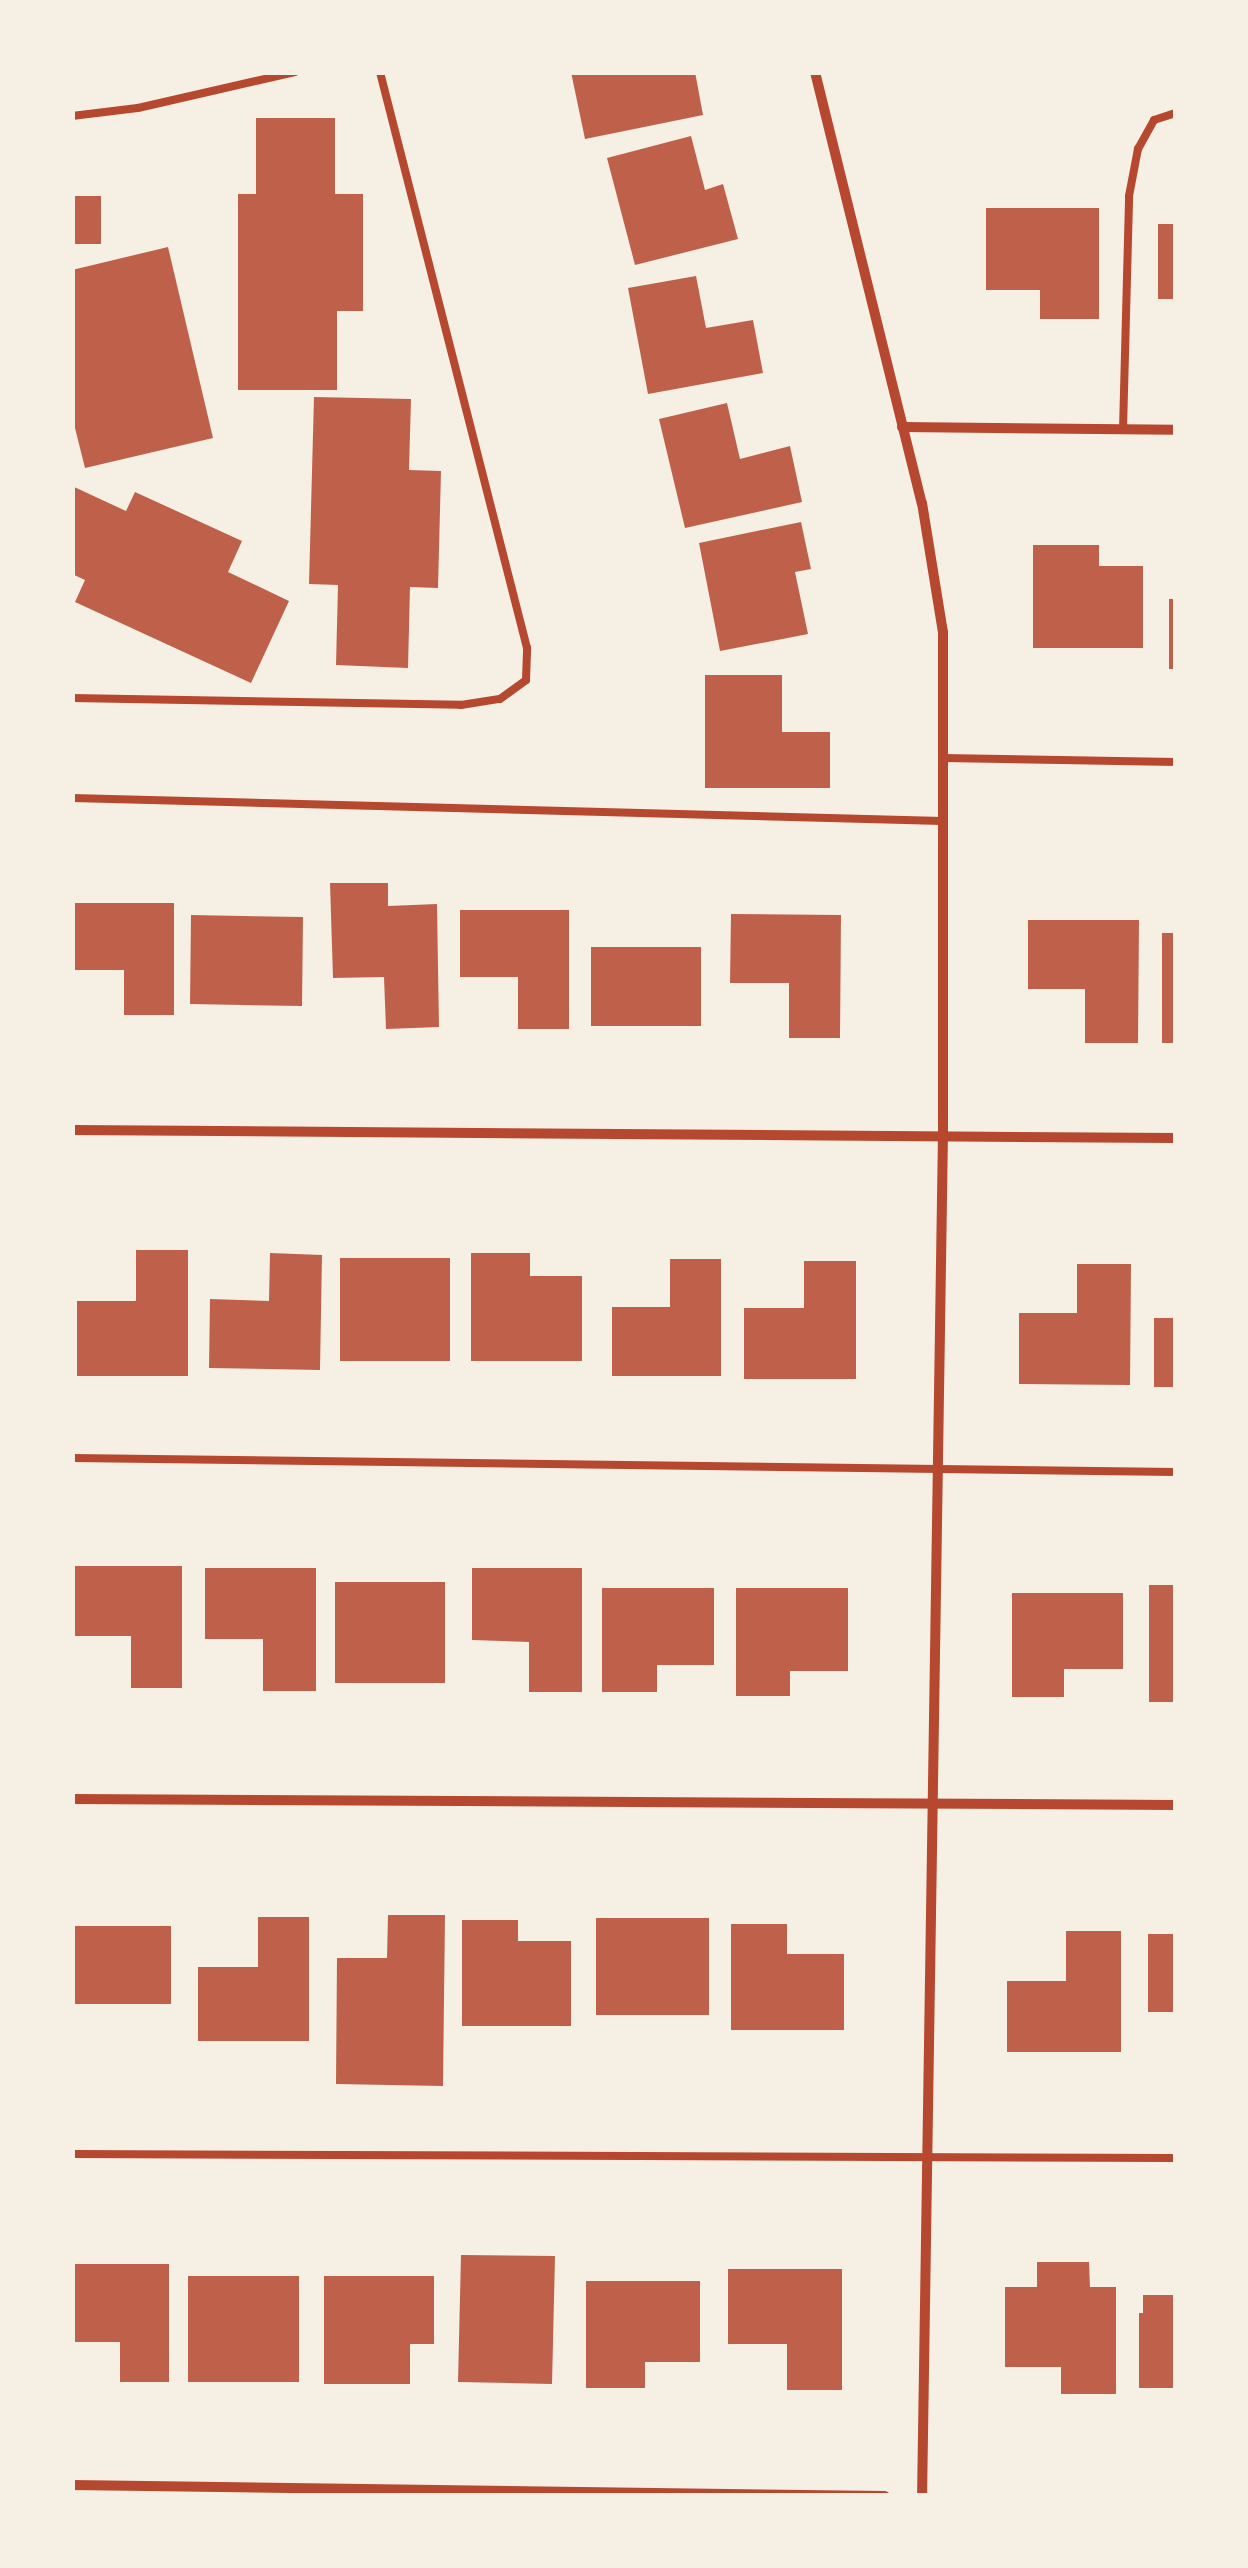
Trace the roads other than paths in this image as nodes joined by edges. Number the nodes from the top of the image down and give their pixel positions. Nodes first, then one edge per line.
1 (295, 72) edge
2 (380, 72) edge
3 (815, 72) edge
4 (1176, 114) edge
5 (72, 116) edge
6 (902, 427) junction
7 (1123, 430) junction
8 (1176, 430) edge
9 (72, 698) edge
10 (943, 758) junction
11 (1176, 762) edge
12 (72, 798) edge
13 (943, 820) junction
14 (72, 1130) edge
15 (943, 1133) junction
16 (1176, 1138) edge
17 (72, 1458) edge
18 (936, 1471) junction
19 (1176, 1472) edge
20 (72, 1800) edge
21 (930, 1802) junction
22 (1176, 1805) edge
23 (72, 2154) edge
24 (926, 2155) junction
25 (1176, 2158) edge
26 (72, 2485) edge
27 (886, 2496) edge
28 (922, 2496) edge

1 - 5 lane
2 - 9 lane
3 - 6 street
4 - 7 lane
6 - 7 street
6 - 10 street
7 - 8 street
10 - 11 lane
10 - 13 street
12 - 13 lane
13 - 15 street
14 - 15 street
15 - 16 street
15 - 18 street
17 - 18 lane
18 - 19 lane
18 - 21 street
20 - 21 street
21 - 22 street
21 - 24 street
23 - 24 lane
24 - 25 lane
24 - 28 street
26 - 27 street

